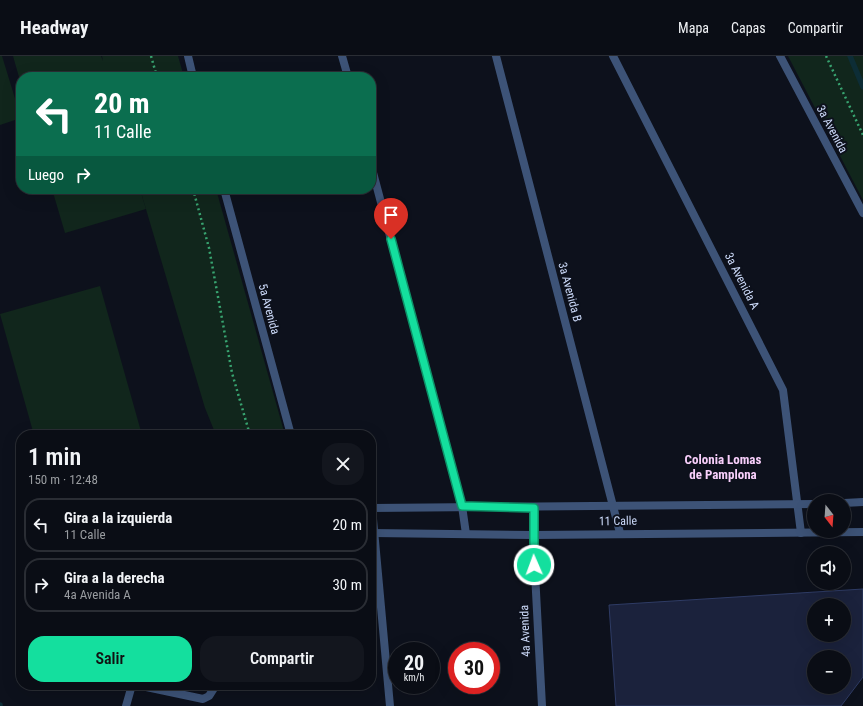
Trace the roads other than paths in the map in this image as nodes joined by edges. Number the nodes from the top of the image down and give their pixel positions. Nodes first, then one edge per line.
1 (188, 56) edge
2 (342, 56) edge
3 (496, 56) edge
4 (613, 56) edge
5 (780, 56) edge
6 (192, 72) edge
7 (347, 72) edge
8 (376, 183) edge
9 (225, 194) edge
10 (863, 213) edge
11 (290, 430) edge
12 (863, 502) edge
13 (851, 503) edge
14 (799, 504) junction
15 (807, 504) edge
16 (462, 506) junction
17 (614, 506) junction
18 (376, 508) edge
19 (534, 508) junction
20 (863, 532) edge
21 (376, 533) edge
22 (620, 533) junction
23 (801, 533) junction
24 (466, 534) junction
25 (533, 534) junction
26 (376, 564) edge
27 (131, 690) edge
28 (162, 690) edge
29 (213, 690) edge
30 (126, 706) edge
31 (390, 706) edge
32 (542, 706) edge

1 - 6 street
2 - 7 street
3 - 17 street, 3a Avenida B
4 - 14 street, 3a Avenida A
5 - 10 street, 3a Avenida
8 - 16 street
9 - 11 street, 5a Avenida
12 - 13 street
14 - 15 street, 11 Calle
14 - 17 street, 11 Calle
14 - 23 street, 3a Avenida A
16 - 18 street, 11 Calle
16 - 19 street, 11 Calle
16 - 24 street
17 - 19 street, 11 Calle
17 - 22 street, 3a Avenida B
19 - 25 street, 4a Avenida
20 - 23 street, 11 Calle
21 - 24 street, 11 Calle
22 - 23 street, 11 Calle
22 - 25 street, 11 Calle
24 - 25 street, 11 Calle
25 - 32 street, 4a Avenida
26 - 31 street
27 - 30 street
28 - 29 street

